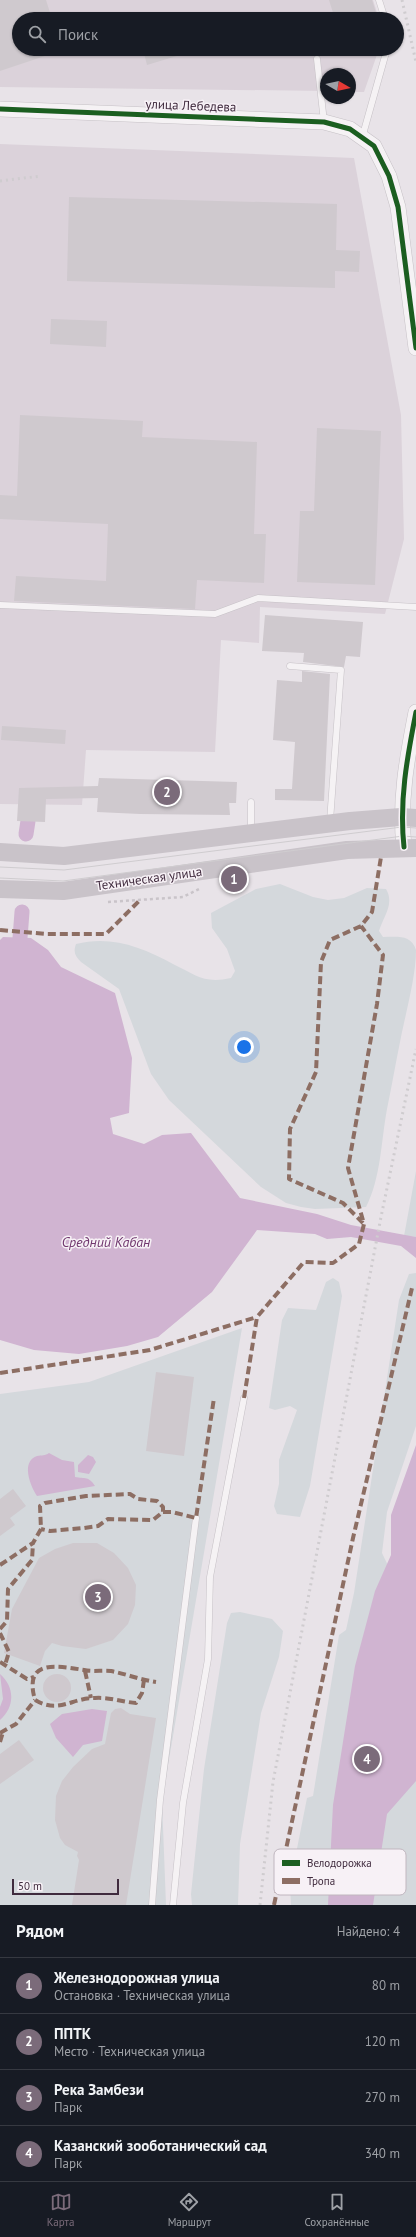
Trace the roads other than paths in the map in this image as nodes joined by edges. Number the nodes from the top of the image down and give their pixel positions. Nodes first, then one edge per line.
1 (380, 0) edge
2 (383, 12) edge
3 (386, 56) edge
4 (317, 58) dead end
5 (0, 109) edge
6 (324, 122) junction
7 (368, 142) junction
8 (416, 348) edge
9 (0, 605) edge
10 (416, 606) edge
11 (290, 666) dead end
12 (416, 712) edge
13 (251, 802) dead end
14 (409, 818) edge
15 (330, 823) junction
16 (251, 833) junction
17 (410, 848) edge
18 (0, 852) edge
19 (0, 889) edge
20 (244, 1398) dead end
21 (196, 1518) dead end
22 (152, 1905) edge
23 (173, 1905) edge

1 - 2 lane
3 - 7 lane
4 - 6 lane
5 - 6 street, улица Лебедева
6 - 7 street, улица Лебедева
7 - 8 street
9 - 10 lane
11 - 15 lane
12 - 14 street
13 - 16 lane
14 - 15 main road
14 - 17 street
15 - 16 main road
16 - 18 main road
17 - 19 main road, Техническая улица
20 - 23 lane
21 - 22 lane

